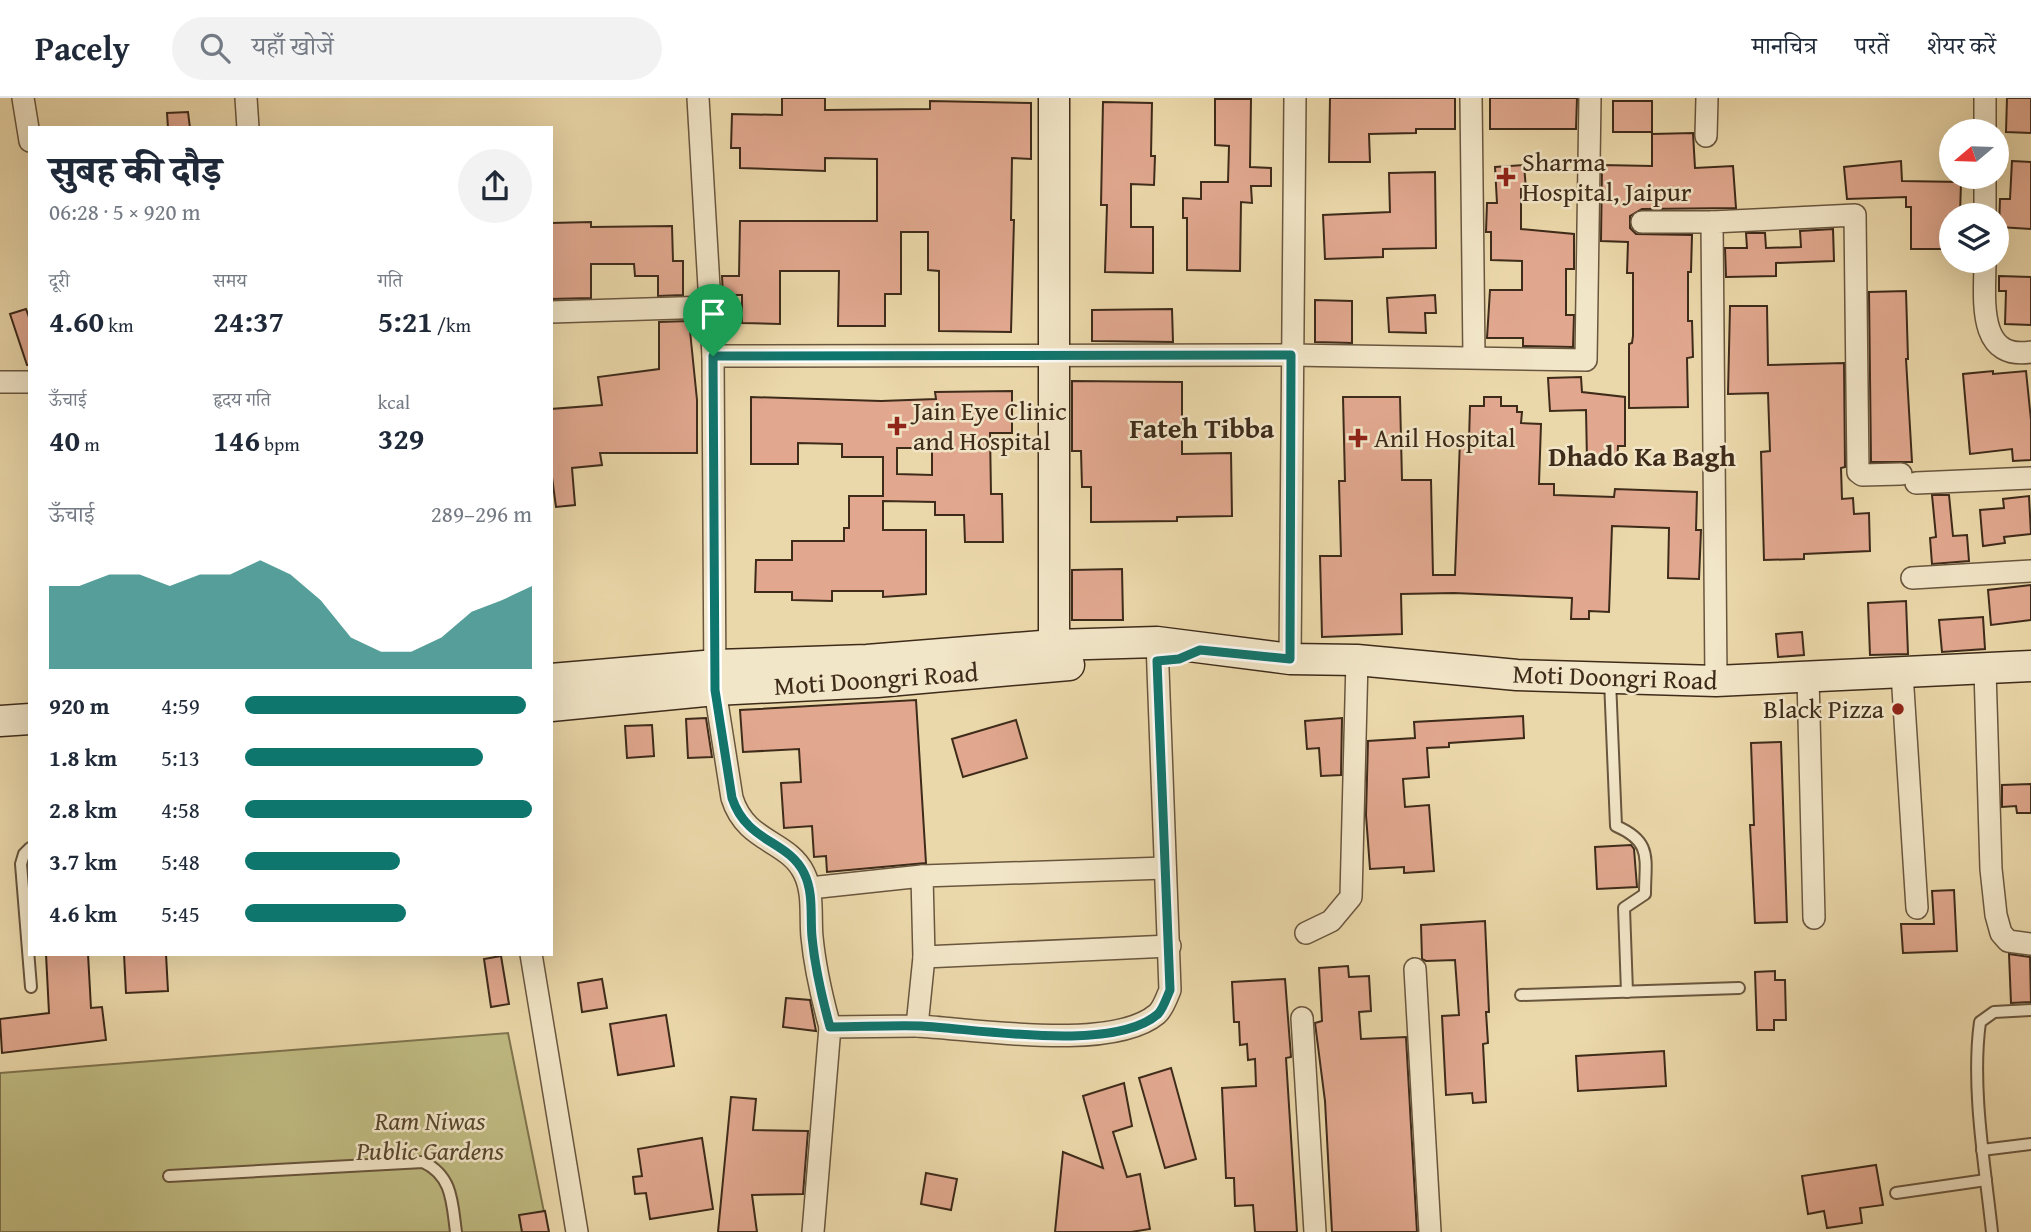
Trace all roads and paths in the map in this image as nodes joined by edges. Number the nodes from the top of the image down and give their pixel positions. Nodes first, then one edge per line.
1 (23, 98) edge
2 (246, 98) edge
3 (698, 98) edge
4 (1054, 98) edge
5 (1295, 98) edge
6 (1471, 98) edge
7 (1590, 98) edge
8 (1707, 98) edge
9 (1985, 98) edge
10 (1985, 119) edge
11 (248, 126) edge
12 (28, 129) edge
13 (1706, 136) dead end
14 (1642, 222) dead end
15 (1712, 222) junction
16 (1985, 273) edge
17 (710, 307) junction
18 (553, 312) edge
19 (2031, 352) edge
20 (1291, 355) junction
21 (713, 356) junction
22 (1053, 357) junction
23 (1474, 357) junction
24 (0, 382) edge
25 (28, 382) edge
26 (2031, 478) edge
27 (2031, 571) edge
28 (1912, 578) dead end
29 (1157, 652) junction
30 (1054, 655) junction
31 (1290, 659) junction
32 (1357, 660) junction
33 (2031, 666) edge
34 (1985, 670) junction
35 (1902, 673) junction
36 (1808, 677) junction
37 (715, 678) junction
38 (1610, 678) junction
39 (553, 679) edge
40 (1716, 681) junction
41 (553, 706) edge
42 (28, 719) edge
43 (0, 721) edge
44 (28, 850) edge
45 (1165, 868) junction
46 (922, 876) junction
47 (810, 888) junction
48 (1917, 908) dead end
49 (1814, 918) dead end
50 (1306, 933) dead end
51 (2031, 944) edge
52 (1170, 946) junction
53 (531, 956) edge
54 (924, 957) junction
55 (1415, 969) dead end
56 (30, 987) dead end
57 (1739, 988) dead end
58 (1627, 992) junction
59 (1521, 995) dead end
60 (2031, 1010) edge
61 (1302, 1018) dead end
62 (917, 1026) junction
63 (830, 1027) junction
64 (2031, 1144) edge
65 (1982, 1150) junction
66 (169, 1176) dead end
67 (1986, 1180) junction
68 (1896, 1193) dead end
69 (456, 1232) edge
70 (577, 1232) edge
71 (813, 1232) edge
72 (1315, 1232) edge
73 (1430, 1232) edge
74 (1992, 1232) edge

1 - 12 street
2 - 11 street
3 - 17 street
4 - 22 street
5 - 20 street
6 - 23 street
7 - 23 street
8 - 13 street
9 - 10 street
14 - 15 street
15 - 26 street
15 - 40 street
16 - 19 street
17 - 18 street
17 - 21 street
20 - 22 street
20 - 23 street
20 - 31 street
21 - 22 street
21 - 37 street
22 - 30 street
24 - 25 street
27 - 28 street
29 - 30 street, Moti Doongri Road
29 - 31 street, Moti Doongri Road
29 - 45 street
30 - 37 street, Moti Doongri Road
31 - 32 street, Moti Doongri Road
32 - 38 street, Moti Doongri Road
32 - 50 street
33 - 34 street, Moti Doongri Road
34 - 35 street, Moti Doongri Road
34 - 51 street
35 - 36 street, Moti Doongri Road
35 - 48 street
36 - 40 street, Moti Doongri Road
36 - 49 street
37 - 39 street, Moti Doongri Road
37 - 41 street, Moti Doongri Road
37 - 47 street
38 - 40 street, Moti Doongri Road
38 - 58 lane
42 - 43 street
44 - 56 lane
45 - 46 street
45 - 52 street
46 - 47 street
46 - 54 street
47 - 63 street
52 - 54 street
52 - 62 street
53 - 70 street
54 - 62 street
55 - 73 street
57 - 58 lane
58 - 59 lane
60 - 65 lane
61 - 72 street
62 - 63 street
63 - 71 street
64 - 65 lane
65 - 67 lane
66 - 69 lane
67 - 68 lane
67 - 74 lane

